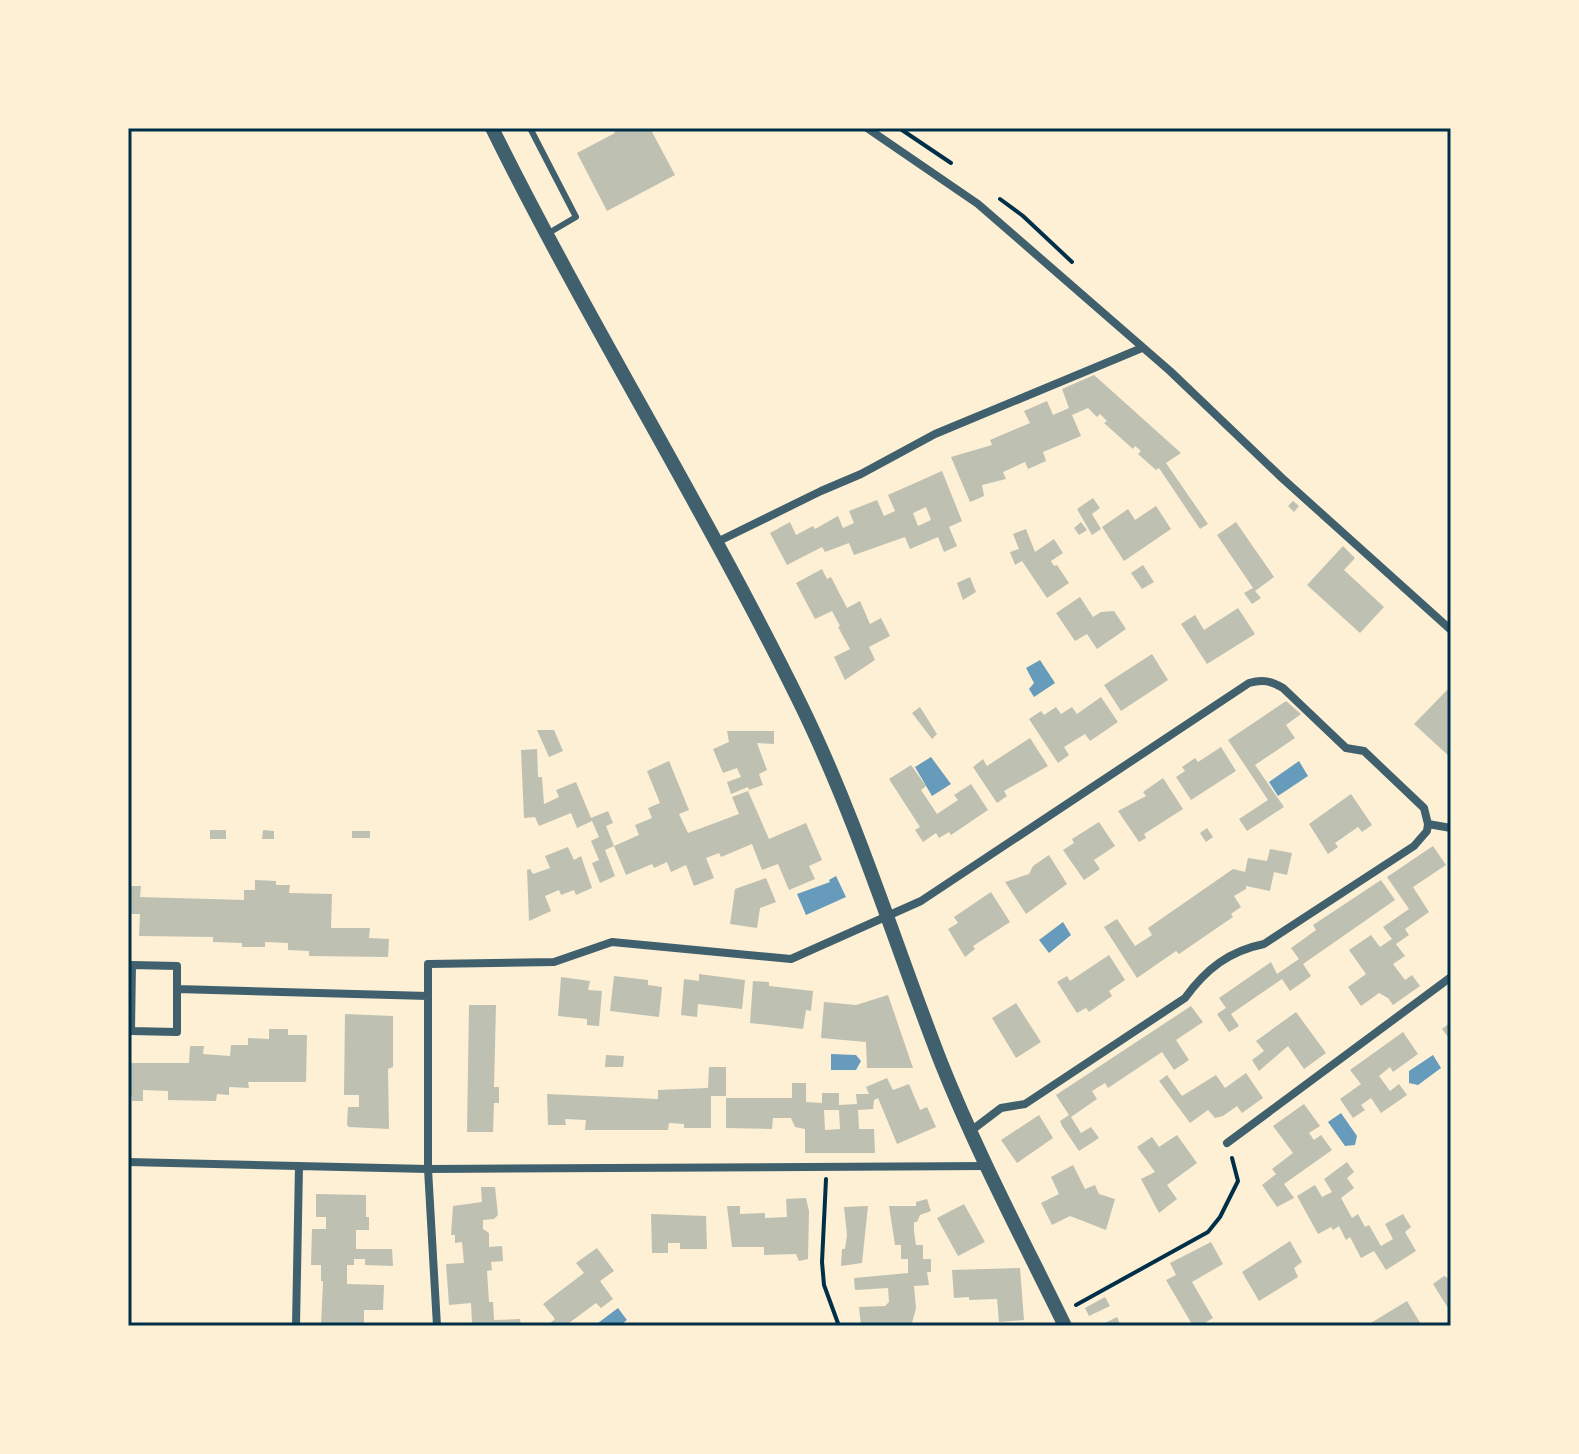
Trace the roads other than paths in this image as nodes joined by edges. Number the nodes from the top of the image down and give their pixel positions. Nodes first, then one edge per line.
1 (492, 128) edge
2 (530, 128) edge
3 (867, 128) edge
4 (547, 234) junction
5 (1142, 348) junction
6 (717, 542) junction
7 (1451, 630) edge
8 (1428, 824) junction
9 (1451, 828) edge
10 (888, 917) junction
11 (1451, 977) edge
12 (177, 989) junction
13 (428, 996) junction
14 (972, 1130) junction
15 (1227, 1143) road end
16 (128, 1162) edge
17 (299, 1166) junction
18 (988, 1166) junction
19 (428, 1169) junction
20 (1062, 1320) edge
21 (296, 1326) edge
22 (437, 1326) edge

1 - 4 street
2 - 4 lane
3 - 5 street
4 - 6 street
5 - 6 street
5 - 7 street
6 - 10 street
8 - 9 street
8 - 10 street
8 - 14 street
10 - 13 street
10 - 14 street
11 - 15 street
12 - 12 street
12 - 13 street
13 - 19 street
14 - 18 street
16 - 17 street
17 - 19 street
17 - 21 street
18 - 19 street
18 - 20 street
19 - 22 street

